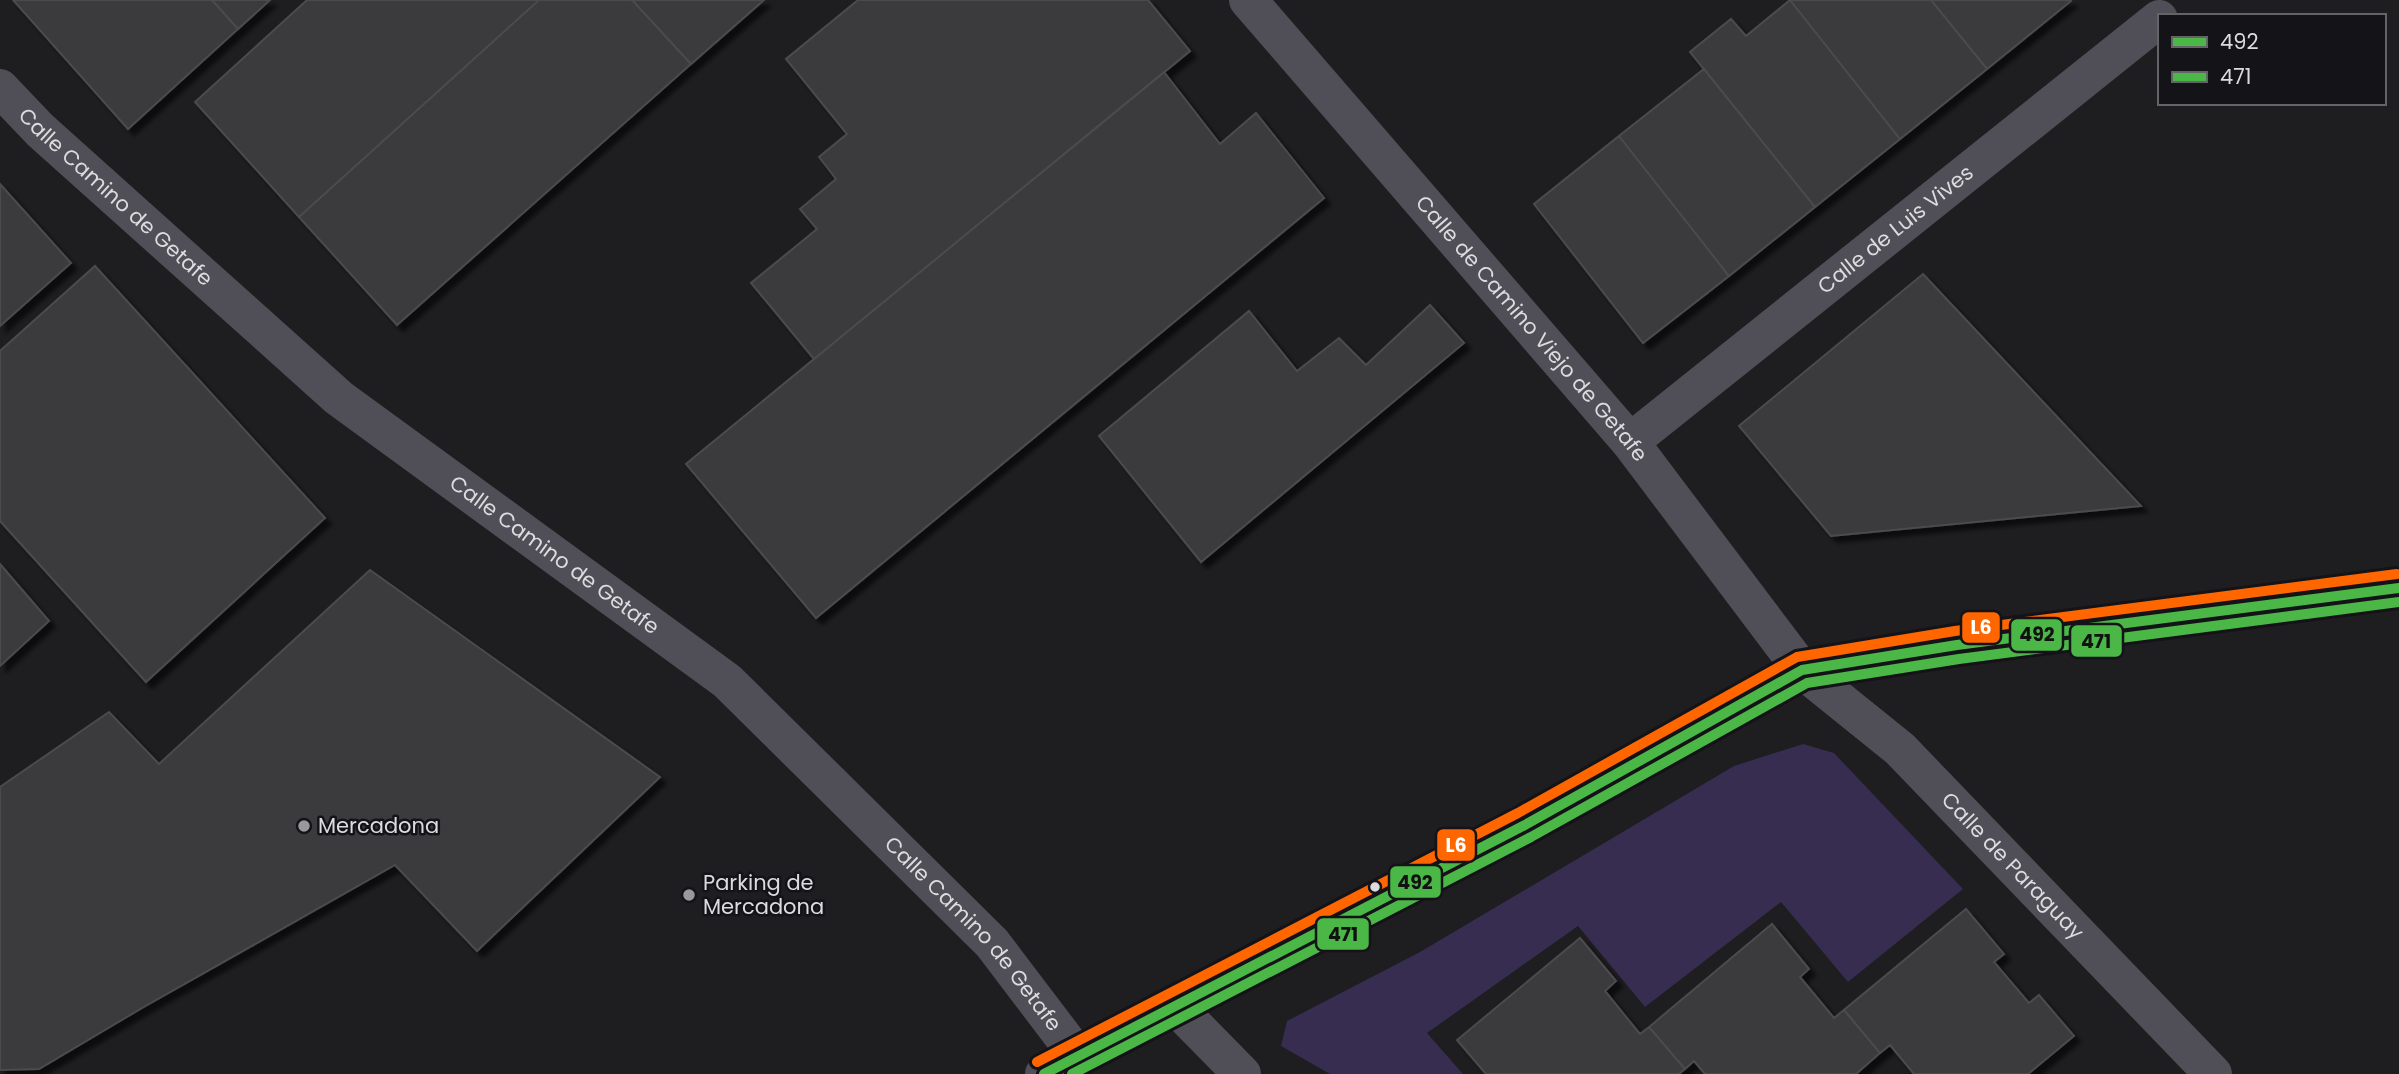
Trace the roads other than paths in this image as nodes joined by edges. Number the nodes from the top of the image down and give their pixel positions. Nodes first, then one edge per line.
1 (2183, 0) edge
2 (1261, 4) edge
3 (2166, 14) edge
4 (2158, 20) edge
5 (0, 88) edge
6 (1630, 442) junction
7 (2399, 588) edge
8 (1802, 670) junction
9 (1175, 1006) junction
10 (1077, 1055) junction
11 (1044, 1074) edge
12 (1242, 1074) edge
13 (2213, 1074) edge

1 - 3 street
2 - 6 street, Calle de Camino Viejo de Getafe
4 - 6 street, Calle de Luis Vives
5 - 10 street, Calle Camino de Getafe
6 - 8 street, Calle de Camino Viejo de Getafe
7 - 8 street
8 - 9 street
8 - 13 street, Calle de Paraguay
9 - 10 street
9 - 12 street
10 - 11 street

